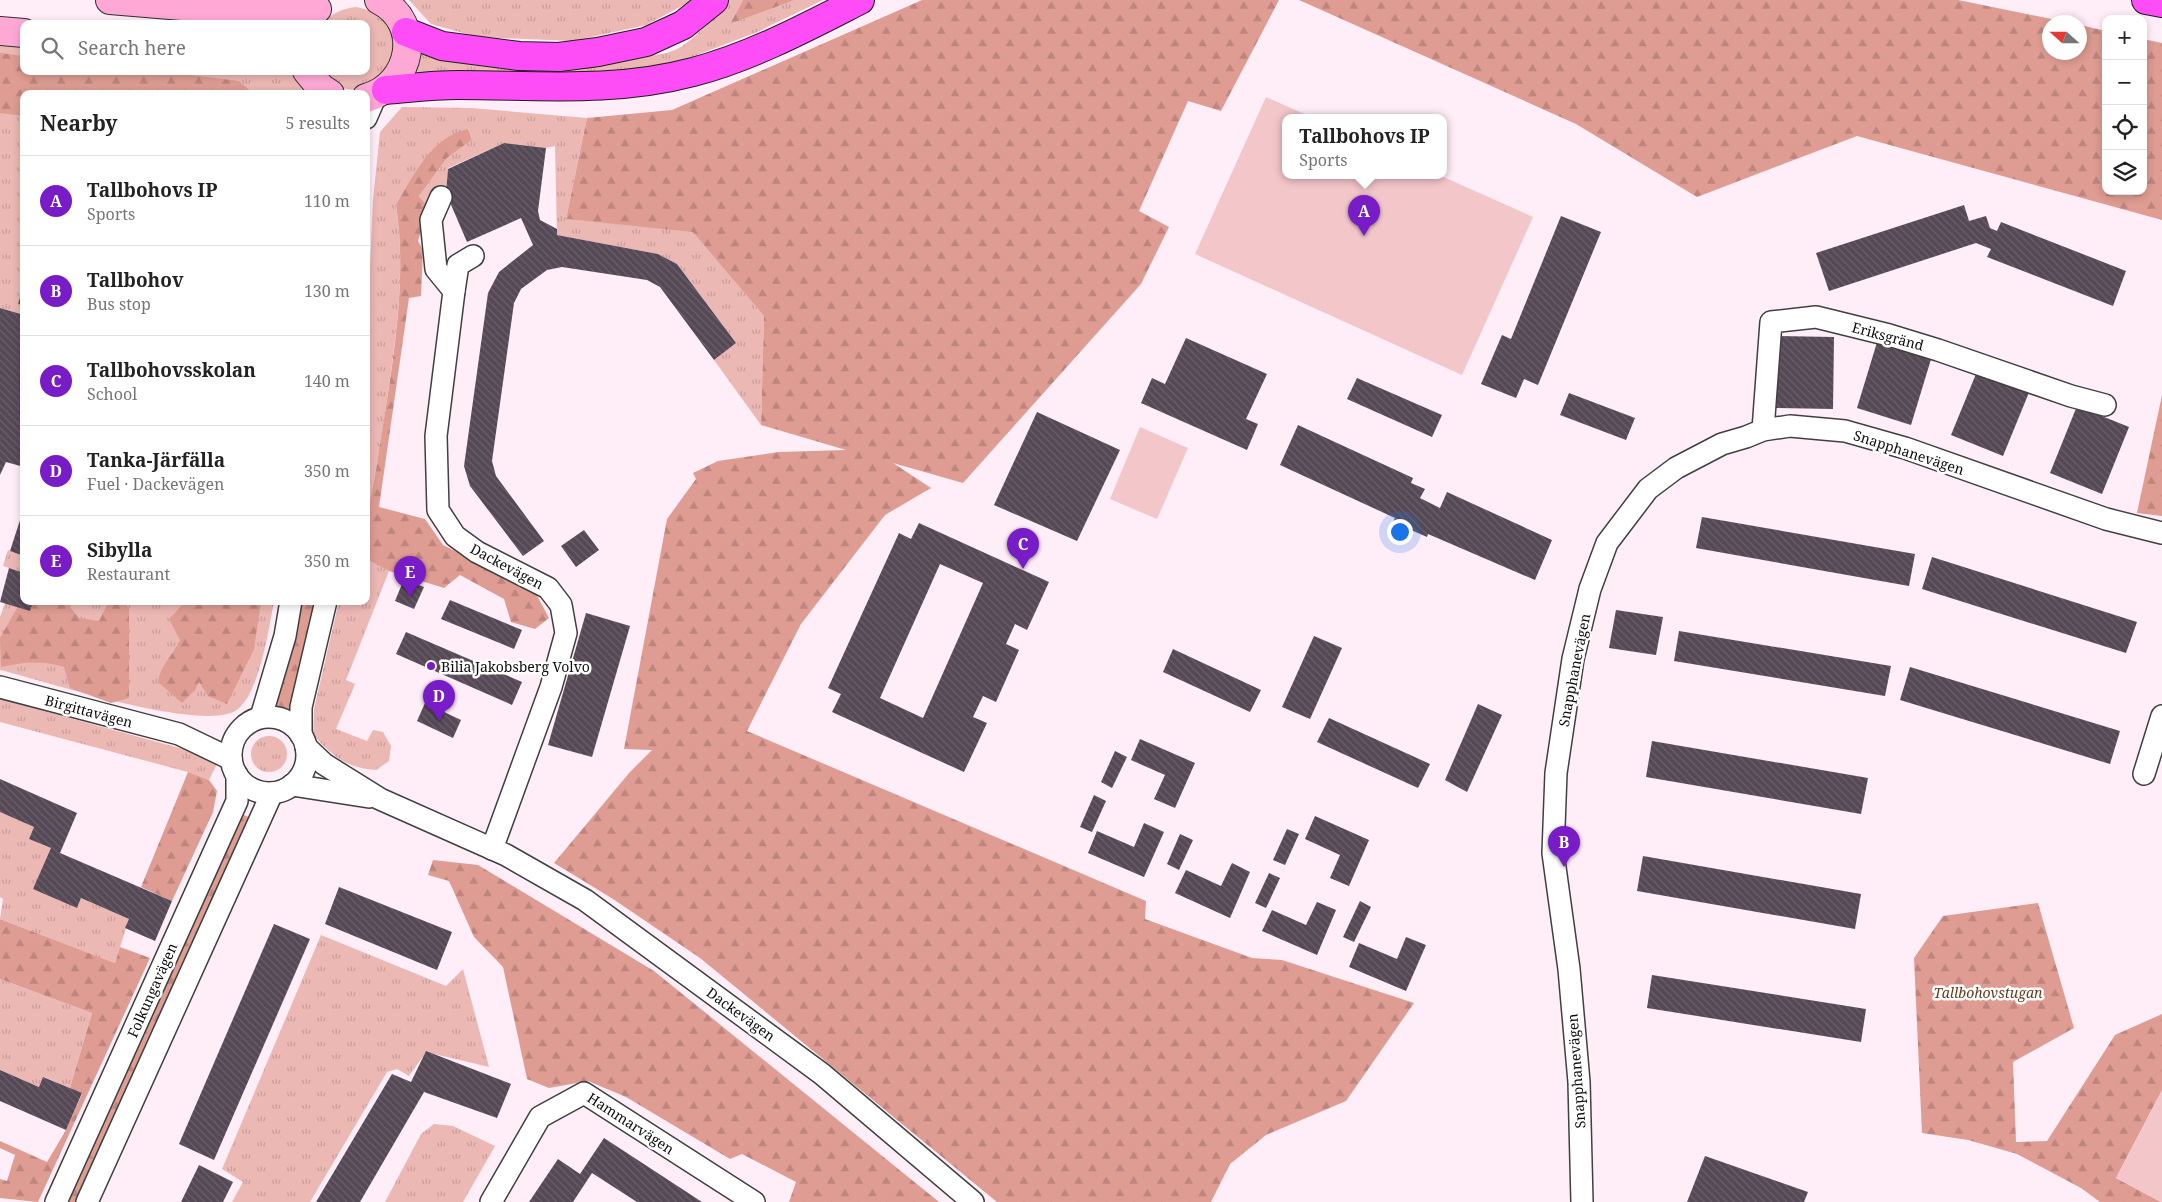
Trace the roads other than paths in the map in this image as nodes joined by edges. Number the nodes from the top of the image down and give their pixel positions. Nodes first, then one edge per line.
1 (110, 0) edge
2 (714, 0) edge
3 (860, 0) edge
4 (2146, 0) edge
5 (383, 1) edge
6 (2162, 3) edge
7 (317, 11) edge
8 (0, 31) edge
9 (406, 32) junction
10 (20, 34) edge
11 (374, 100) edge
12 (441, 197) dead end
13 (473, 256) dead end
14 (454, 292) junction
15 (2105, 405) dead end
16 (1763, 430) junction
17 (2162, 533) edge
18 (290, 605) edge
19 (325, 605) edge
20 (0, 687) edge
21 (2162, 716) edge
22 (262, 717) junction
23 (178, 734) junction
24 (235, 736) junction
25 (303, 741) junction
26 (234, 767) junction
27 (2144, 774) dead end
28 (282, 789) junction
29 (380, 799) junction
30 (492, 849) junction
31 (56, 1202) edge
32 (88, 1202) edge
33 (491, 1202) edge
34 (754, 1202) edge
35 (973, 1202) edge
36 (1582, 1202) edge

1 - 7 main road
2 - 9 highway
3 - 11 highway
4 - 6 highway
5 - 9 main road
8 - 10 main road
9 - 11 main road
12 - 14 street
13 - 14 street, Dackevägen
14 - 30 street, Dackevägen
15 - 16 street, Eriksgränd
16 - 17 street, Snapphanevägen
16 - 36 street, Snapphanevägen
18 - 22 street
19 - 25 street
20 - 23 street, Birgittavägen
21 - 27 street
22 - 24 street
22 - 25 street
23 - 24 street, Birgittavägen
23 - 26 street, Birgittavägen
24 - 26 street
25 - 28 street
25 - 29 street, Dackevägen
26 - 28 street
26 - 31 street, Folkungavägen
28 - 29 street, Dackevägen
28 - 32 street, Folkungavägen
29 - 30 street, Dackevägen
30 - 35 street, Dackevägen
33 - 34 street, Hammarvägen

